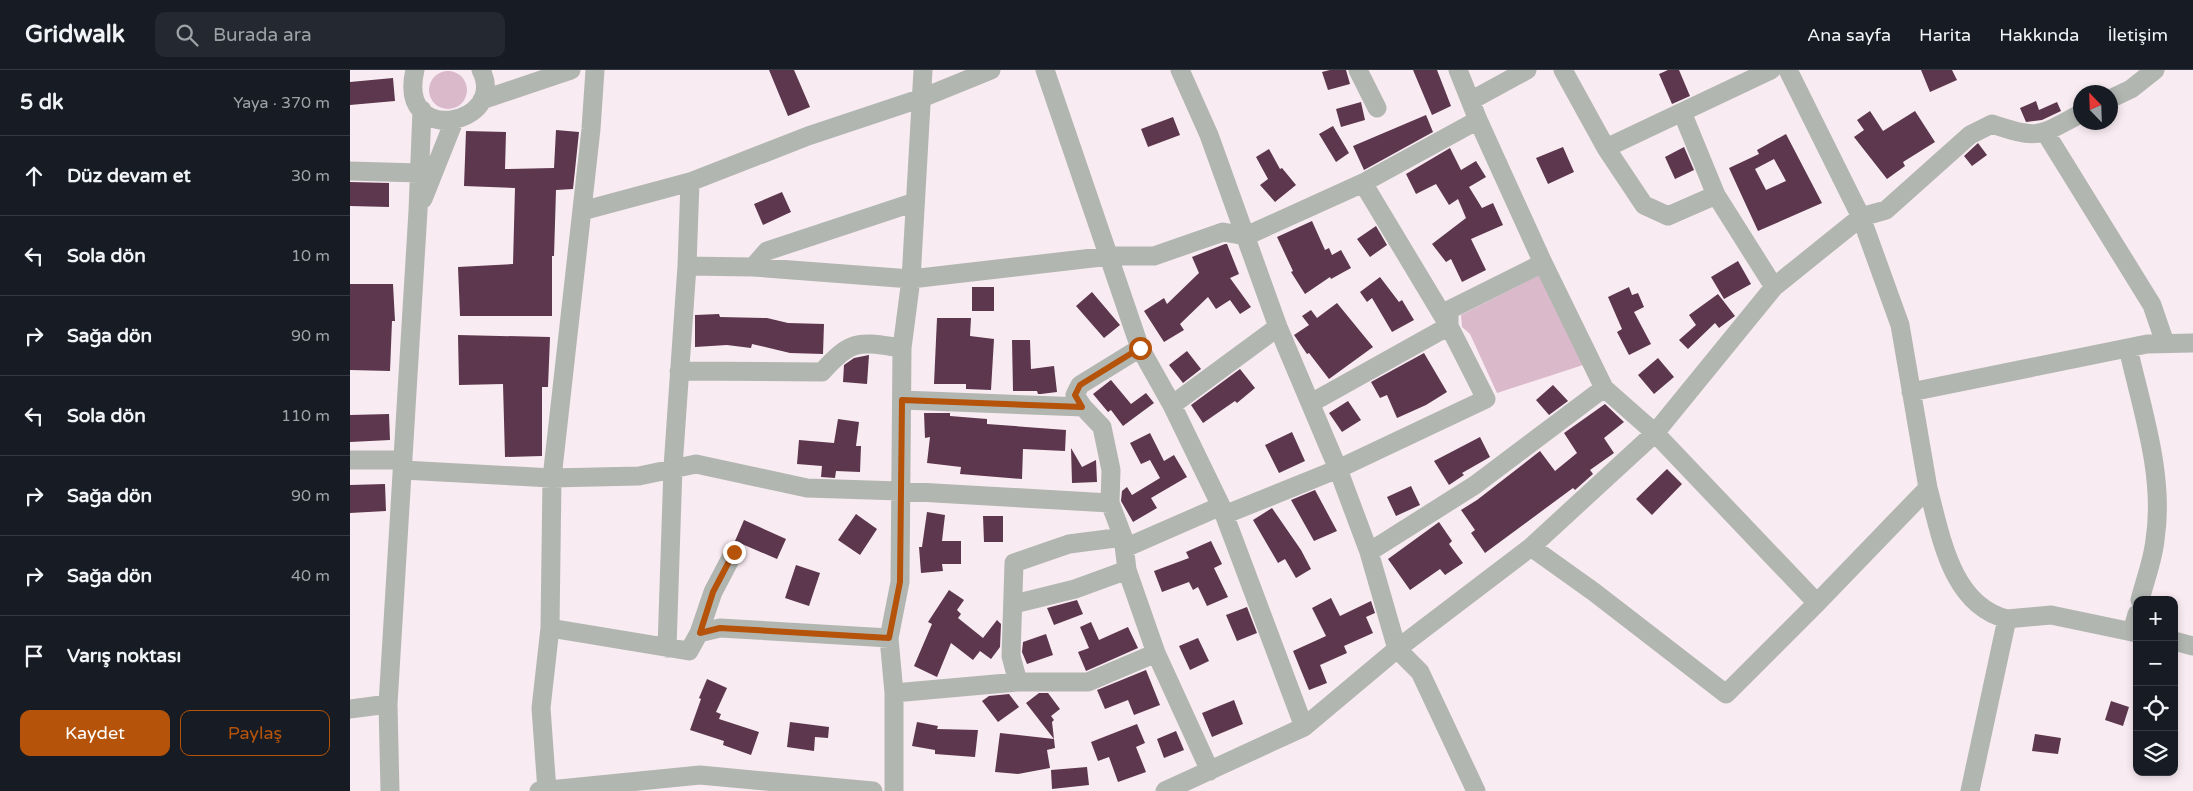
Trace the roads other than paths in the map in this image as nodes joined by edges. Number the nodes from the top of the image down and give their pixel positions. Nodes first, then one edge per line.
1 (415, 70) edge
2 (481, 70) edge
3 (571, 70) edge
4 (595, 70) edge
5 (923, 70) edge
6 (991, 70) edge
7 (1045, 70) edge
8 (1180, 70) edge
9 (1358, 70) edge
10 (1458, 70) edge
11 (1527, 70) edge
12 (1563, 70) edge
13 (1772, 70) edge
14 (1788, 70) edge
15 (2156, 70) edge
16 (2118, 95) edge
17 (922, 98) junction
18 (482, 100) junction
19 (1472, 100) junction
20 (1377, 108) dead end
21 (422, 110) junction
22 (1682, 112) junction
23 (2073, 118) edge
24 (1478, 120) junction
25 (454, 121) junction
26 (2045, 132) junction
27 (1606, 148) junction
28 (350, 171) edge
29 (419, 173) junction
30 (690, 182) junction
31 (1363, 183) junction
32 (1716, 195) junction
33 (914, 202) junction
34 (418, 212) junction
35 (582, 212) junction
36 (1861, 217) junction
37 (1246, 236) junction
38 (1110, 256) junction
39 (1543, 263) junction
40 (688, 266) junction
41 (753, 267) junction
42 (910, 279) junction
43 (1774, 287) junction
44 (1449, 326) junction
45 (1278, 327) junction
46 (2165, 343) junction
47 (2193, 343) edge
48 (902, 348) junction
49 (1140, 348) junction
50 (2128, 348) junction
51 (679, 371) junction
52 (1604, 388) junction
53 (1911, 392) junction
54 (902, 400) junction
55 (1311, 403) junction
56 (1172, 405) junction
57 (1082, 407) junction
58 (1655, 433) junction
59 (350, 460) edge
60 (403, 465) junction
61 (673, 467) junction
62 (1338, 469) junction
63 (552, 478) junction
64 (1928, 488) junction
65 (900, 490) junction
66 (1110, 503) junction
67 (1222, 510) junction
68 (1124, 542) junction
69 (1531, 547) junction
70 (734, 552) dead end
71 (1369, 552) junction
72 (1127, 570) junction
73 (2141, 596) edge
74 (1817, 603) junction
75 (1014, 604) junction
76 (2007, 619) junction
77 (2133, 626) edge
78 (550, 628) junction
79 (700, 633) junction
80 (889, 638) junction
81 (2178, 642) edge
82 (2193, 646) edge
83 (667, 648) junction
84 (1398, 649) junction
85 (1156, 653) junction
86 (1018, 682) junction
87 (894, 692) junction
88 (388, 704) junction
89 (350, 710) edge
90 (1304, 727) junction
91 (1210, 771) junction
92 (390, 791) edge
93 (544, 791) edge
94 (873, 791) edge
95 (894, 791) edge
96 (1166, 791) edge
97 (1476, 791) edge
98 (1970, 791) edge

1 - 21 street
2 - 18 street
3 - 18 street
4 - 35 street
5 - 17 street
6 - 17 street
7 - 38 street
8 - 37 street
9 - 20 street
10 - 19 street
11 - 19 street
12 - 27 street
13 - 22 street
14 - 36 street
15 - 16 street
17 - 30 street
17 - 33 street
18 - 25 street
19 - 24 street
21 - 25 street
21 - 29 street
22 - 27 street
22 - 32 street
23 - 26 street
24 - 31 street
24 - 39 street
25 - 34 street
26 - 36 street
26 - 46 street
27 - 32 street
28 - 29 street
29 - 34 street
30 - 35 street
30 - 40 street
31 - 37 street
31 - 44 street
32 - 43 street
33 - 41 street
33 - 42 street
34 - 60 street
35 - 63 street
36 - 43 street
36 - 53 street
37 - 38 street
37 - 45 street
38 - 42 street
38 - 49 street
39 - 44 street
39 - 52 street
40 - 41 street
40 - 51 street
41 - 42 street
42 - 48 street
43 - 58 street
44 - 55 street
44 - 62 street
45 - 55 street
45 - 56 street
46 - 47 street
46 - 50 street
48 - 51 street
48 - 54 street
49 - 56 street
49 - 57 street
50 - 53 street
50 - 73 street
51 - 61 street
52 - 58 street
52 - 71 street
53 - 64 street
54 - 57 street
54 - 65 street
55 - 62 street
56 - 67 street
57 - 66 street
58 - 69 street
58 - 74 street
59 - 60 street
60 - 63 street
60 - 88 street
61 - 63 street
61 - 65 street
61 - 83 street
62 - 67 street
62 - 71 street
63 - 78 street
64 - 74 street
64 - 76 street
65 - 66 street
65 - 80 street
66 - 68 street
67 - 68 street
67 - 90 street
68 - 72 street
68 - 75 street
69 - 74 street
69 - 84 street
70 - 79 street
71 - 84 street
72 - 75 street
72 - 85 street
75 - 86 street
76 - 77 street
76 - 98 street
78 - 83 street
78 - 93 street
79 - 80 street
79 - 83 street
80 - 87 street
81 - 82 street
84 - 90 street
84 - 97 street
85 - 86 street
85 - 91 street
86 - 87 street
87 - 95 street
88 - 89 street
88 - 92 street
90 - 91 street
91 - 96 street
93 - 94 street

